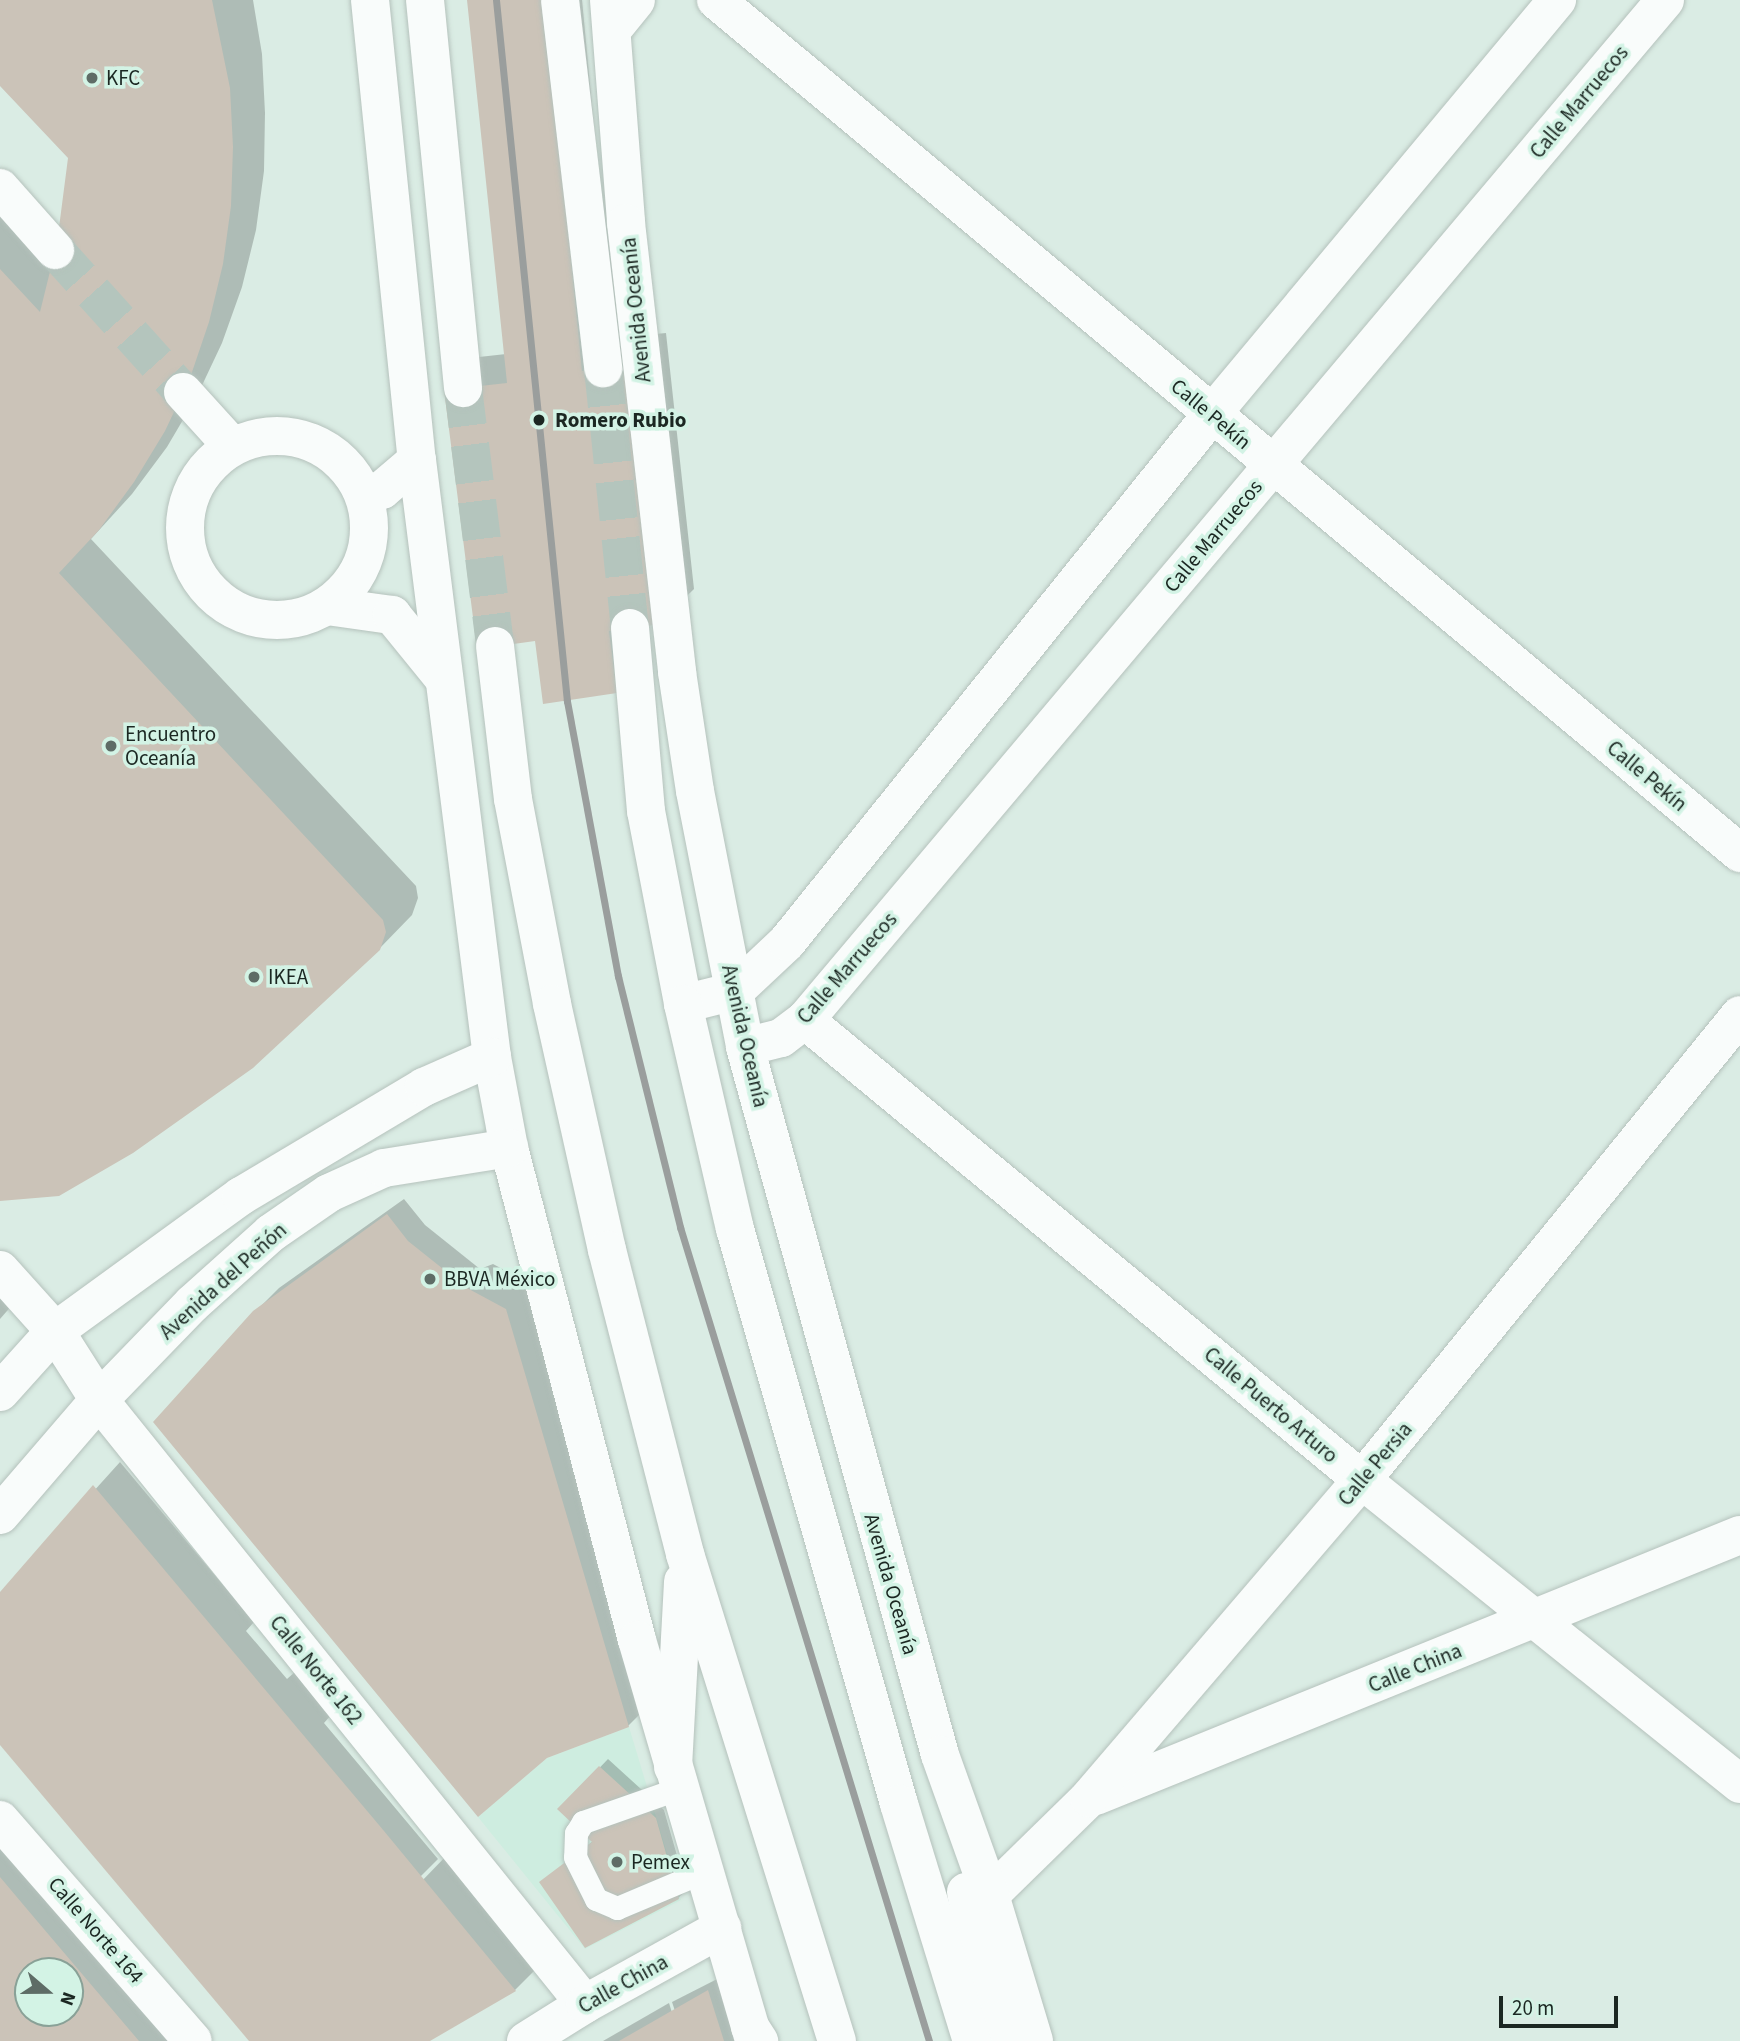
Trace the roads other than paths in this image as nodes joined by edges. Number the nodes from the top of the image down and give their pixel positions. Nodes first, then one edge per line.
1 (370, 0) edge
2 (425, 0) edge
3 (560, 0) edge
4 (636, 0) edge
5 (716, 0) edge
6 (1558, 0) edge
7 (1665, 0) edge
8 (610, 15) edge
9 (0, 188) edge
10 (55, 250) tunnel mouth
11 (603, 368) tunnel mouth
12 (463, 388) tunnel mouth
13 (183, 392) tunnel mouth
14 (1212, 414) junction
15 (232, 446) junction
16 (417, 460) junction
17 (1273, 465) junction
18 (364, 495) junction
19 (327, 607) junction
20 (630, 628) tunnel mouth
21 (495, 646) tunnel mouth
22 (444, 679) junction
23 (1740, 853) edge
24 (734, 991) junction
25 (682, 1004) junction
26 (1740, 1015) edge
27 (805, 1020) junction
28 (744, 1047) junction
29 (492, 1057) junction
30 (509, 1148) junction
31 (0, 1270) edge
32 (55, 1331) junction
33 (0, 1392) edge
34 (99, 1400) junction
35 (1362, 1480) junction
36 (0, 1516) edge
37 (1740, 1535) edge
38 (685, 1554) junction
39 (1535, 1620) junction
40 (940, 1755) junction
41 (677, 1777) junction
42 (1740, 1784) edge
43 (1089, 1798) junction
44 (899, 1804) junction
45 (0, 1820) edge
46 (705, 1871) junction
47 (990, 1895) junction
48 (722, 1928) junction
49 (585, 2004) junction
50 (832, 2032) edge
51 (755, 2036) edge
52 (192, 2041) edge
53 (526, 2041) edge
54 (972, 2041) edge
55 (995, 2041) edge
56 (1034, 2041) edge

1 - 16 main road
2 - 12 main road
3 - 11 main road, Avenida Oceanía
4 - 8 main road
5 - 14 main road, Calle Pekín
6 - 14 main road
7 - 17 main road, Calle Marruecos
8 - 24 main road, Avenida Oceanía
9 - 10 main road
13 - 15 main road
14 - 17 main road, Calle Pekín
14 - 24 main road
15 - 18 main road
15 - 19 main road
16 - 18 main road
16 - 22 main road
17 - 23 main road, Calle Pekín
17 - 27 main road, Calle Marruecos
18 - 19 main road
19 - 22 main road
20 - 25 main road
21 - 38 main road
22 - 29 main road
24 - 25 main road
24 - 28 main road, Avenida Oceanía
25 - 44 main road
26 - 35 main road, Calle Persia
27 - 28 main road, Calle Marruecos
27 - 35 main road, Calle Puerto Arturo
28 - 40 main road, Avenida Oceanía
29 - 30 main road
29 - 32 main road
30 - 34 main road, Avenida del Peñón
30 - 41 main road
31 - 32 main road, Calle Norte 162
32 - 33 main road
32 - 34 main road, Calle Norte 162
34 - 36 main road, Avenida del Peñón
34 - 49 main road, Calle Norte 162
35 - 39 main road, Calle Puerto Arturo
35 - 43 main road, Calle Persia
37 - 39 main road, Calle China
38 - 41 main road
38 - 50 main road
39 - 42 main road, Calle Puerto Arturo
39 - 43 main road, Calle China
40 - 47 main road, Avenida Oceanía
40 - 55 main road
41 - 46 main road
41 - 46 lane
43 - 47 main road, Calle Persia
44 - 54 main road
44 - 55 main road
45 - 52 main road, Calle Norte 164
46 - 48 main road
47 - 56 main road, Avenida Oceanía
48 - 49 main road, Calle China
48 - 51 main road
49 - 53 main road, Calle China

